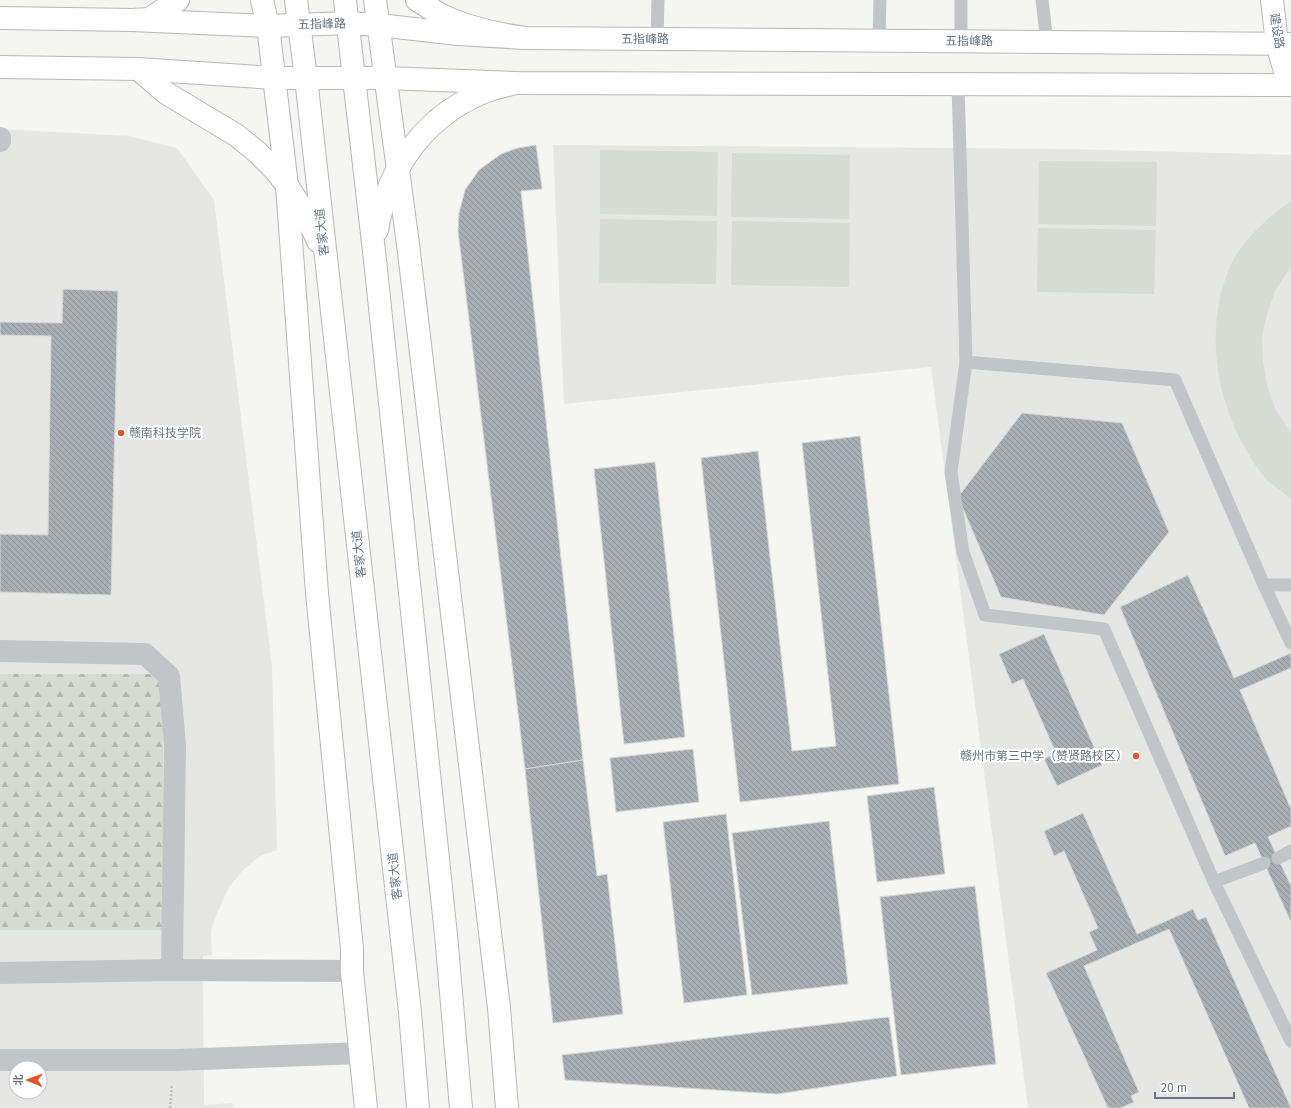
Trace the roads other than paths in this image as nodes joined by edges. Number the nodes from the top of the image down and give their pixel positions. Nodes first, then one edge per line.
1 (178, 0) edge
2 (262, 0) edge
3 (296, 0) edge
4 (345, 0) edge
5 (376, 0) edge
6 (417, 0) edge
7 (658, 0) edge
8 (880, 0) edge
9 (961, 0) edge
10 (1042, 0) edge
11 (1272, 0) edge
12 (0, 18) edge
13 (132, 20) junction
14 (300, 24) junction
15 (348, 24) junction
16 (379, 25) junction
17 (268, 26) junction
18 (525, 38) junction
19 (657, 39) junction
20 (879, 41) junction
21 (961, 41) junction
22 (1047, 42) junction
23 (1284, 44) edge
24 (0, 67) edge
25 (138, 69) junction
26 (355, 77) junction
27 (274, 78) junction
28 (306, 78) junction
29 (386, 78) junction
30 (516, 83) junction
31 (958, 84) junction
32 (1290, 85) edge
33 (398, 169) junction
34 (288, 186) junction
35 (375, 260) junction
36 (326, 264) junction
37 (966, 362) junction
38 (1264, 585) junction
39 (1291, 585) edge
40 (1291, 643) edge
41 (0, 651) edge
42 (1291, 851) edge
43 (1278, 858) dead end
44 (1264, 863) dead end
45 (1214, 882) junction
46 (172, 970) junction
47 (352, 970) junction
48 (0, 973) edge
49 (1291, 1041) edge
50 (361, 1053) junction
51 (0, 1060) edge
52 (366, 1108) edge
53 (418, 1108) edge
54 (462, 1108) edge
55 (507, 1108) edge

1 - 13 main road
2 - 17 main road
3 - 14 main road, 客家大道
4 - 15 main road
5 - 16 main road
6 - 18 main road
7 - 19 lane
8 - 20 lane
9 - 21 lane
10 - 22 lane
11 - 23 main road, 建设路
12 - 13 main road, 五指峰路
13 - 17 main road, 五指峰路
14 - 15 main road, 五指峰路
14 - 17 main road, 五指峰路
14 - 28 main road, 客家大道
15 - 16 main road, 五指峰路
15 - 26 main road
16 - 18 main road, 五指峰路
16 - 29 main road
17 - 27 main road
18 - 19 main road, 五指峰路
19 - 20 main road, 五指峰路
20 - 21 main road, 五指峰路
21 - 22 main road, 五指峰路
22 - 23 main road, 五指峰路
23 - 32 main road, 建设路
24 - 25 main road
25 - 27 main road
25 - 34 main road
26 - 28 main road
26 - 29 main road
26 - 35 main road
27 - 28 main road
27 - 34 main road
28 - 36 main road, 客家大道
29 - 30 main road
29 - 33 main road
30 - 31 main road
30 - 33 main road
31 - 32 main road
31 - 37 lane
33 - 35 main road
33 - 55 main road
34 - 36 main road
34 - 47 main road
35 - 54 main road
36 - 53 main road, 客家大道
37 - 38 lane
37 - 45 lane
38 - 39 lane
38 - 40 lane
41 - 46 street
42 - 43 lane
44 - 45 lane
45 - 49 lane
46 - 47 street
46 - 48 street
47 - 50 main road
50 - 51 street
50 - 52 main road

